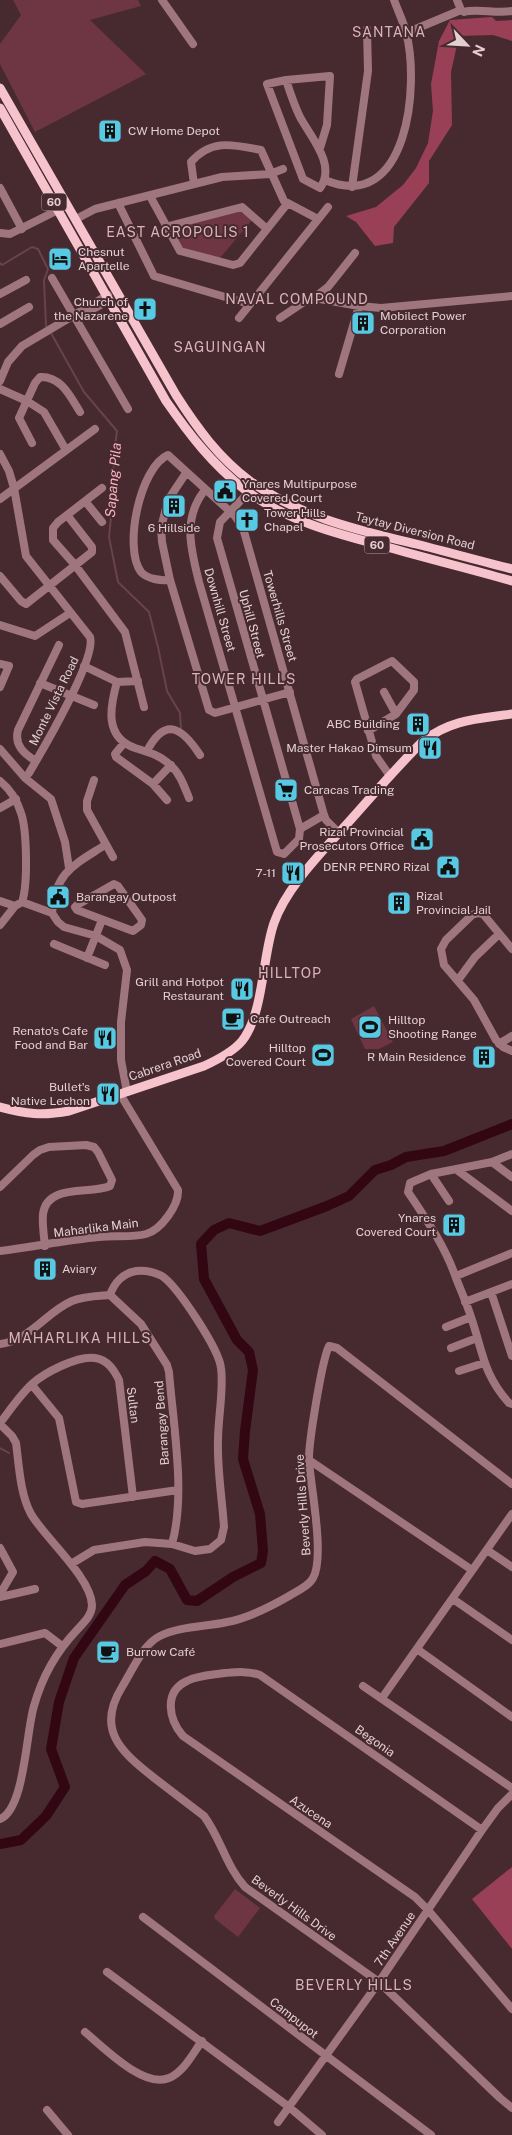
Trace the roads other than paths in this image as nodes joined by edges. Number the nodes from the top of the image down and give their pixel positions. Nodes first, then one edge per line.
1 (162, 0) edge
2 (394, 0) edge
3 (457, 0) edge
4 (461, 10) junction
5 (512, 11) edge
6 (367, 29) dead end
7 (406, 33) junction
8 (193, 44) dead end
9 (286, 80) junction
10 (0, 88) edge
11 (2, 99) edge
12 (0, 108) edge
13 (320, 148) junction
14 (283, 169) dead end
15 (270, 174) junction
16 (324, 180) junction
17 (194, 184) junction
18 (352, 187) junction
19 (0, 188) edge
20 (150, 196) junction
21 (118, 203) junction
22 (287, 204) junction
23 (328, 207) dead end
24 (58, 210) junction
25 (76, 219) junction
26 (318, 219) junction
27 (165, 226) junction
28 (22, 229) junction
29 (267, 229) junction
30 (0, 233) edge
31 (355, 253) dead end
32 (52, 278) dead end
33 (26, 280) dead end
34 (0, 294) edge
35 (512, 296) edge
36 (109, 298) junction
37 (314, 298) junction
38 (248, 304) junction
39 (359, 306) junction
40 (29, 307) dead end
41 (73, 316) junction
42 (239, 318) dead end
43 (280, 318) dead end
44 (0, 324) edge
45 (0, 358) edge
46 (8, 362) junction
47 (339, 374) dead end
48 (0, 381) edge
49 (0, 389) edge
50 (27, 400) junction
51 (128, 409) dead end
52 (80, 412) dead end
53 (94, 429) dead end
54 (32, 442) dead end
55 (66, 450) junction
56 (0, 454) edge
57 (2, 464) edge
58 (186, 473) junction
59 (256, 484) junction
60 (14, 488) junction
61 (102, 488) dead end
62 (205, 490) junction
63 (249, 492) junction
64 (0, 499) edge
65 (85, 501) junction
66 (230, 512) junction
67 (66, 515) junction
68 (102, 522) dead end
69 (459, 555) junction
70 (75, 565) junction
71 (456, 566) junction
72 (512, 569) edge
73 (0, 576) edge
74 (170, 580) junction
75 (512, 581) edge
76 (49, 585) junction
77 (70, 613) junction
78 (0, 625) edge
79 (58, 644) dead end
80 (0, 664) edge
81 (84, 666) junction
82 (138, 681) junction
83 (117, 682) junction
84 (40, 683) junction
85 (0, 687) edge
86 (290, 692) junction
87 (384, 692) dead end
88 (70, 695) junction
89 (262, 699) junction
90 (94, 705) dead end
91 (144, 707) dead end
92 (236, 708) junction
93 (396, 714) junction
94 (512, 714) edge
95 (368, 731) junction
96 (124, 743) junction
97 (0, 749) edge
98 (147, 751) junction
99 (200, 755) dead end
100 (36, 762) junction
101 (171, 765) junction
102 (29, 772) dead end
103 (390, 776) junction
104 (94, 780) dead end
105 (0, 781) edge
106 (154, 784) junction
107 (189, 798) dead end
108 (16, 799) junction
109 (167, 800) dead end
110 (0, 808) edge
111 (324, 815) junction
112 (300, 829) junction
113 (339, 834) junction
114 (105, 845) junction
115 (113, 857) dead end
116 (69, 868) junction
117 (0, 901) edge
118 (19, 904) junction
119 (52, 913) junction
120 (102, 920) junction
121 (0, 925) edge
122 (499, 934) junction
123 (96, 936) junction
124 (54, 944) dead end
125 (512, 949) edge
126 (88, 958) junction
127 (105, 965) dead end
128 (458, 980) junction
129 (512, 1036) edge
130 (499, 1044) junction
131 (512, 1051) edge
132 (123, 1093) junction
133 (0, 1107) edge
134 (512, 1154) edge
135 (492, 1162) junction
136 (457, 1170) junction
137 (431, 1174) junction
138 (512, 1177) edge
139 (0, 1188) edge
140 (449, 1202) dead end
141 (512, 1211) edge
142 (45, 1246) junction
143 (0, 1251) edge
144 (512, 1253) edge
145 (456, 1276) junction
146 (512, 1284) edge
147 (491, 1292) junction
148 (110, 1295) junction
149 (465, 1302) junction
150 (471, 1317) junction
151 (446, 1327) dead end
152 (476, 1338) junction
153 (0, 1344) edge
154 (451, 1348) dead end
155 (512, 1356) edge
156 (484, 1363) junction
157 (458, 1371) dead end
158 (32, 1385) junction
159 (512, 1404) edge
160 (0, 1423) edge
161 (309, 1460) junction
162 (512, 1484) edge
163 (178, 1490) junction
164 (133, 1497) junction
165 (512, 1514) edge
166 (172, 1544) junction
167 (0, 1548) edge
168 (487, 1550) junction
169 (71, 1564) junction
170 (10, 1565) junction
171 (512, 1567) edge
172 (0, 1568) edge
173 (472, 1570) junction
174 (35, 1589) dead end
175 (0, 1595) edge
176 (452, 1599) junction
177 (512, 1640) edge
178 (0, 1644) edge
179 (62, 1646) junction
180 (417, 1649) junction
181 (253, 1672) joint
182 (363, 1686) dead end
183 (382, 1698) junction
184 (512, 1716) edge
185 (512, 1788) edge
186 (512, 1794) edge
187 (0, 1819) edge
188 (482, 1830) junction
189 (428, 1910) junction
190 (143, 1917) dead end
191 (107, 1972) dead end
192 (379, 1982) junction
193 (512, 2009) edge
194 (84, 2032) dead end
195 (202, 2041) junction
196 (326, 2057) junction
197 (289, 2107) junction
198 (512, 2108) edge
199 (47, 2110) dead end
200 (278, 2122) dead end
201 (68, 2135) edge
202 (322, 2135) edge
203 (431, 2135) edge

1 - 8 street
2 - 7 street
3 - 4 street
4 - 5 street
4 - 7 street
6 - 18 street
7 - 18 street
9 - 13 street
9 - 13 street
9 - 16 street
10 - 11 main road, Taytay Diversion Road / 60
11 - 25 main road, Taytay Diversion Road / 60
12 - 24 main road, Taytay Diversion Road / 60
13 - 16 street
14 - 15 street
15 - 17 street
15 - 17 street
15 - 22 street
16 - 18 street
17 - 20 street
19 - 28 street
20 - 21 street
20 - 27 street
21 - 25 street
21 - 38 street
22 - 26 street
22 - 29 street
23 - 26 street
24 - 28 street
24 - 36 main road, Taytay Diversion Road / 60
25 - 59 main road, Taytay Diversion Road / 60
26 - 38 street
27 - 29 street
27 - 29 street
28 - 30 street
31 - 37 street
32 - 41 street
33 - 34 street
35 - 39 street
36 - 41 street
36 - 63 main road, Taytay Diversion Road / 60
37 - 39 street
37 - 43 street
38 - 42 street
39 - 47 street
40 - 44 street
41 - 46 street
41 - 51 street
45 - 46 street
46 - 48 street
49 - 50 street
50 - 52 street
50 - 54 street
50 - 55 street
53 - 55 street
55 - 60 street
56 - 57 street, Monte Vista Road
57 - 60 street, Monte Vista Road
58 - 62 street, Towerhills Street
58 - 74 street
58 - 74 street, Towerhills Street
59 - 63 main road
59 - 69 main road, Taytay Diversion Road / 60
60 - 64 street
60 - 76 street, Monte Vista Road
61 - 65 street
62 - 66 street, Towerhills Street
62 - 92 street, Downhill Street
63 - 66 street, Uphill Street
63 - 71 main road, Taytay Diversion Road / 60
65 - 67 street
65 - 68 street
66 - 86 street, Towerhills Street
66 - 89 street, Uphill Street
67 - 70 street
67 - 70 street
69 - 71 main road
69 - 72 main road, Taytay Diversion Road / 60
70 - 76 street
70 - 82 street
71 - 75 main road, Taytay Diversion Road / 60
73 - 76 street
74 - 92 street
76 - 77 street, Monte Vista Road
77 - 78 street
77 - 81 street, Monte Vista Road
79 - 84 street
80 - 85 street
81 - 83 street
81 - 88 street, Monte Vista Road
82 - 83 street
82 - 91 street
83 - 96 street
84 - 88 street
84 - 100 street
86 - 89 street
86 - 111 street, Towerhills Street
87 - 93 street
88 - 90 street
88 - 100 street, Monte Vista Road
89 - 92 street
89 - 112 street, Uphill Street
92 - 112 street, Downhill Street
93 - 95 street
93 - 95 street
94 - 103 main road, Cabrera Road
95 - 103 street
96 - 98 street
96 - 106 street
97 - 116 street
98 - 99 street
98 - 101 street
100 - 102 street, Monte Vista Road
101 - 106 street
101 - 107 street
103 - 113 main road, Cabrera Road
104 - 114 street
105 - 108 street
106 - 109 street
108 - 110 street
108 - 118 street
111 - 112 street
111 - 113 street, Towerhills Street
113 - 132 main road, Cabrera Road
114 - 115 street
114 - 116 street
116 - 119 street
117 - 118 street
118 - 119 street
118 - 121 street
119 - 123 street
120 - 120 street
120 - 123 street
122 - 125 street
122 - 128 street
122 - 128 street
123 - 126 street
123 - 132 street
124 - 126 street
126 - 127 street
128 - 130 street
129 - 130 street
130 - 131 street
132 - 133 main road, Cabrera Road
132 - 142 street, Maharlika Main
134 - 135 street
135 - 136 street
135 - 138 street
136 - 137 street
136 - 141 street
137 - 140 street
137 - 145 street
139 - 142 street
142 - 143 street, Maharlika Main
144 - 145 street
145 - 149 street
146 - 147 street
147 - 149 street
147 - 155 street
148 - 153 street
148 - 163 street, Barangay Bend
148 - 166 street
149 - 150 street
150 - 151 street
150 - 152 street
152 - 154 street
152 - 156 street
156 - 157 street
156 - 159 street
158 - 160 street, Sultan
158 - 164 street
158 - 164 street, Sultan
160 - 169 street
161 - 162 street, Beverly Hills Drive
161 - 173 street
161 - 192 street, Beverly Hills Drive
163 - 164 street
163 - 166 street, Barangay Bend
165 - 168 street
166 - 169 street
167 - 170 street
168 - 171 street
168 - 173 street
169 - 179 street
170 - 172 street
170 - 175 street
173 - 176 street
174 - 175 street
176 - 177 street
176 - 180 street
178 - 179 street
179 - 187 street
180 - 183 street
180 - 184 street
181 - 188 street, Begonia
181 - 189 street, Azucena
182 - 183 street
183 - 185 street
186 - 188 street, 7th Avenue
188 - 189 street, 7th Avenue
189 - 192 street, 7th Avenue
189 - 193 street, Azucena
190 - 196 street, Campupot
191 - 195 street
192 - 196 street, 7th Avenue
192 - 198 street, Beverly Hills Drive
194 - 195 street
195 - 197 street
196 - 197 street, 7th Avenue
196 - 203 street, Campupot
197 - 200 street, 7th Avenue
197 - 202 street
199 - 201 street

